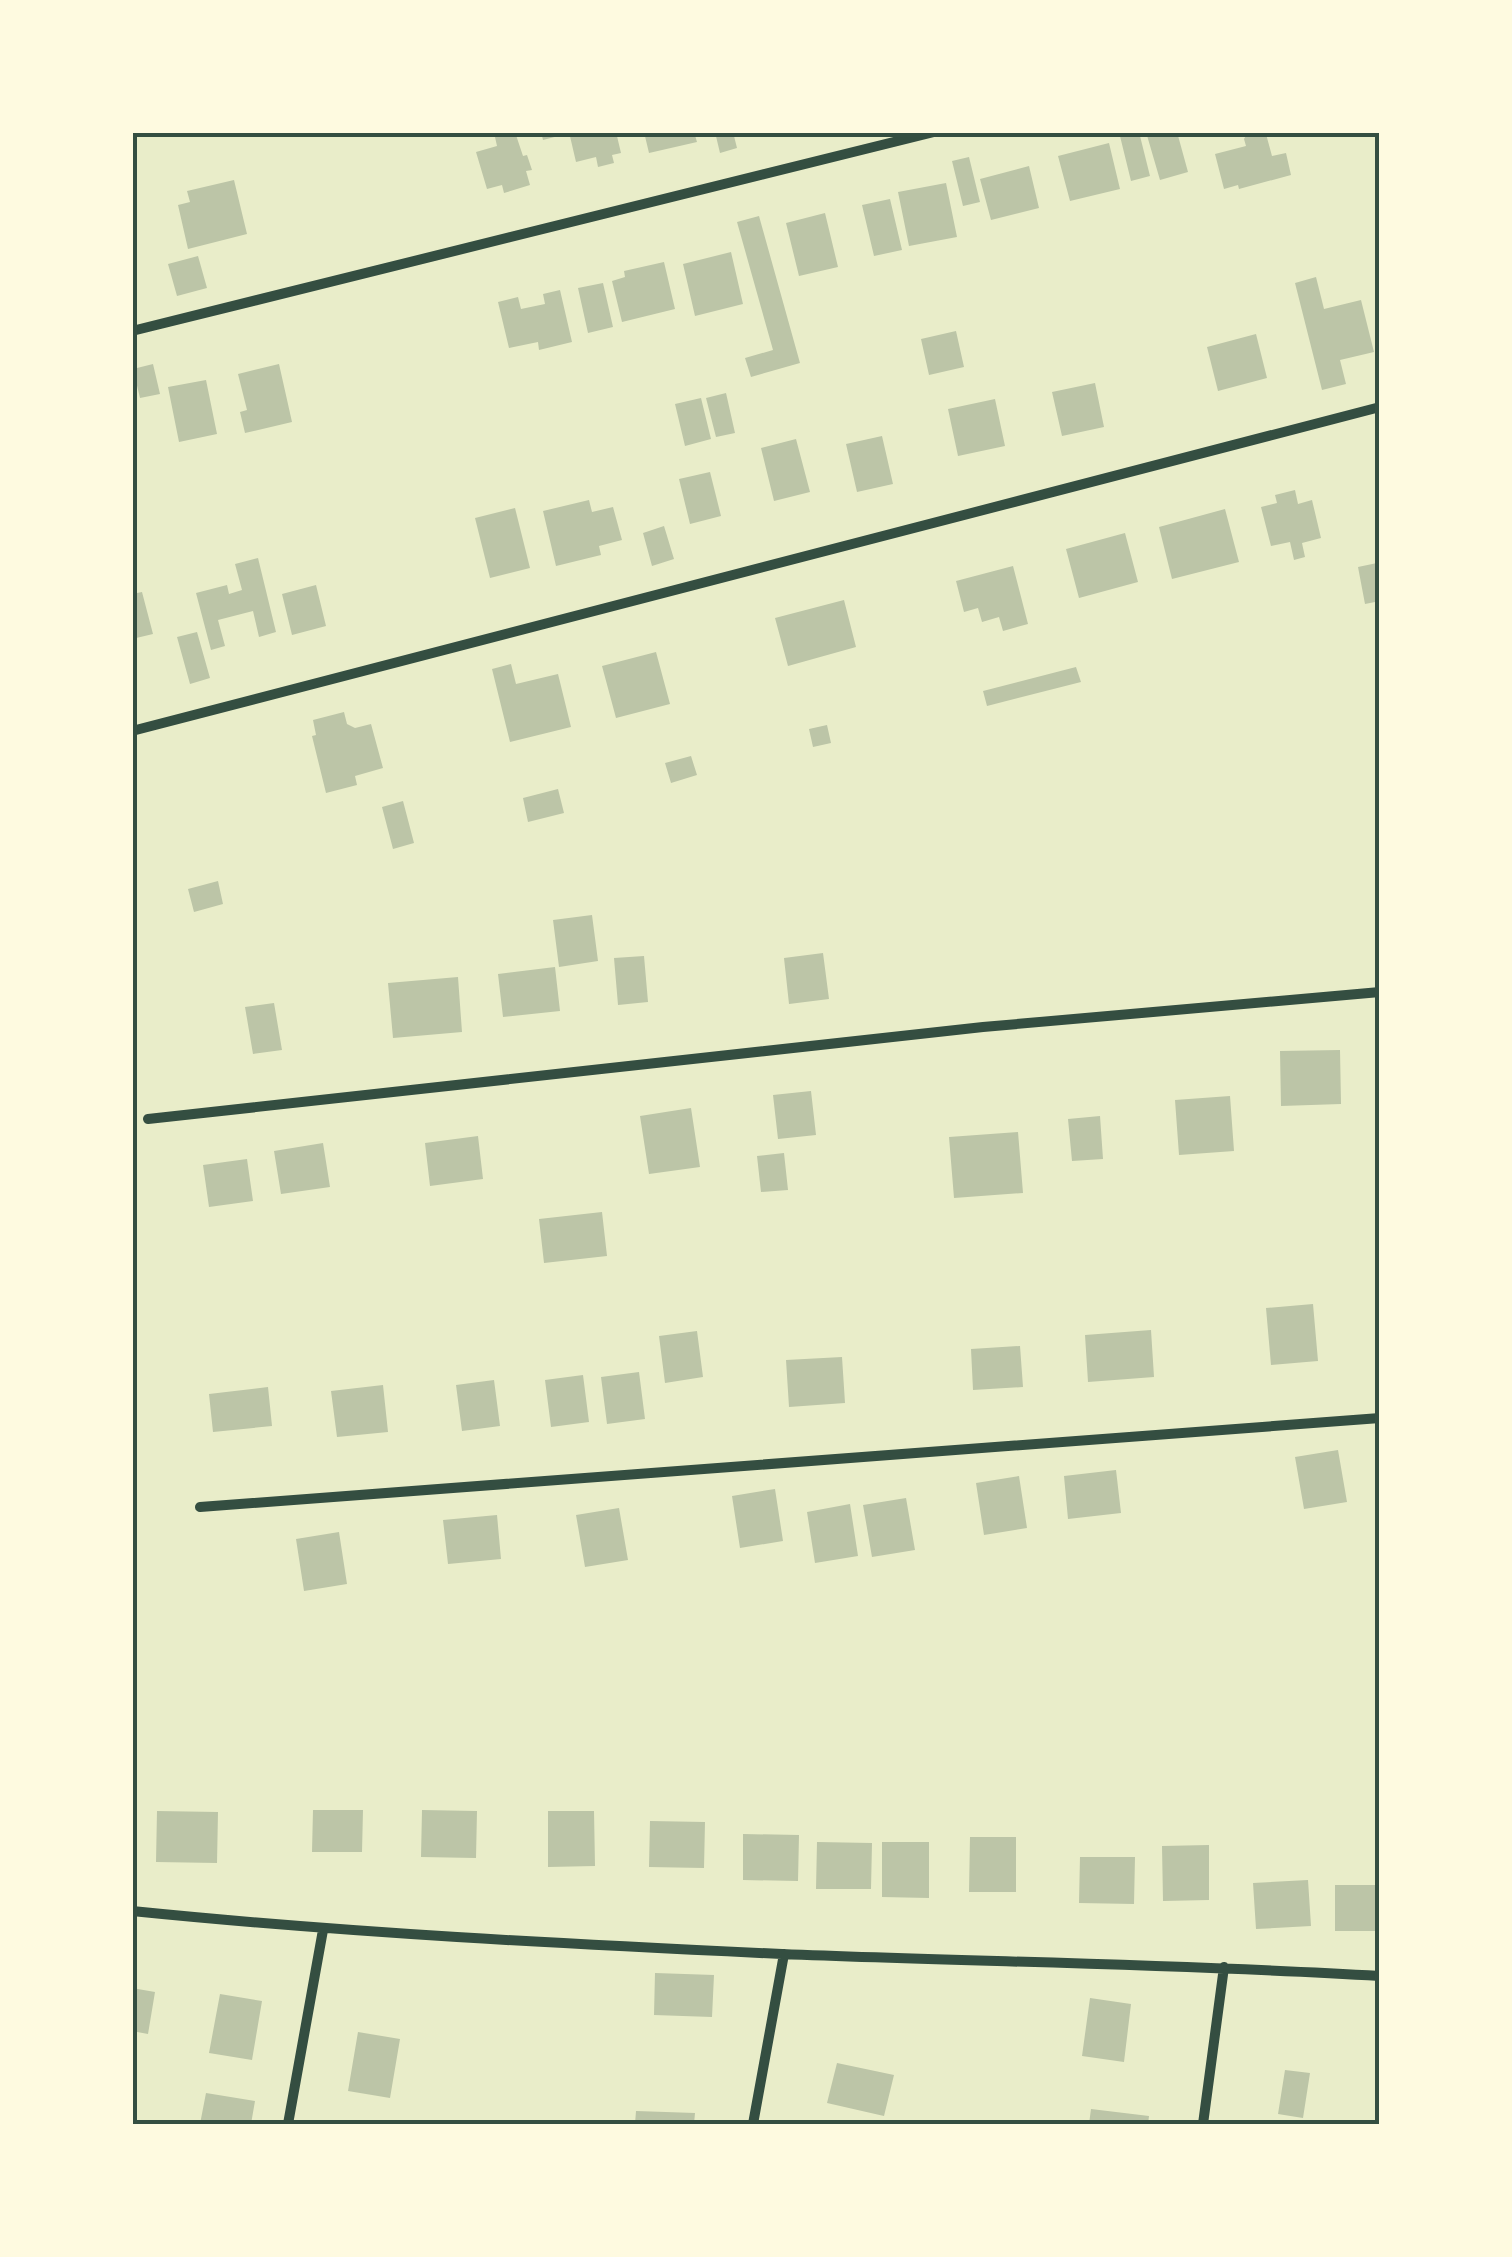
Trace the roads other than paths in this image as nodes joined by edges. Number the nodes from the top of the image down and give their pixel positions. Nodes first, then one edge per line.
1 (934, 132) edge
2 (132, 331) edge
3 (1380, 407) edge
4 (132, 732) edge
5 (1380, 992) edge
6 (148, 1119) dead end
7 (1380, 1418) edge
8 (200, 1508) dead end
9 (132, 1912) edge
10 (322, 1930) junction
11 (784, 1954) junction
12 (1224, 1967) junction
13 (1380, 1976) edge
14 (288, 2124) edge
15 (754, 2124) edge
16 (1203, 2124) edge

1 - 2 street
3 - 4 street
5 - 6 street
7 - 8 street
9 - 10 street
10 - 11 street
10 - 14 street
11 - 12 street
11 - 15 street
12 - 13 street
12 - 16 street

